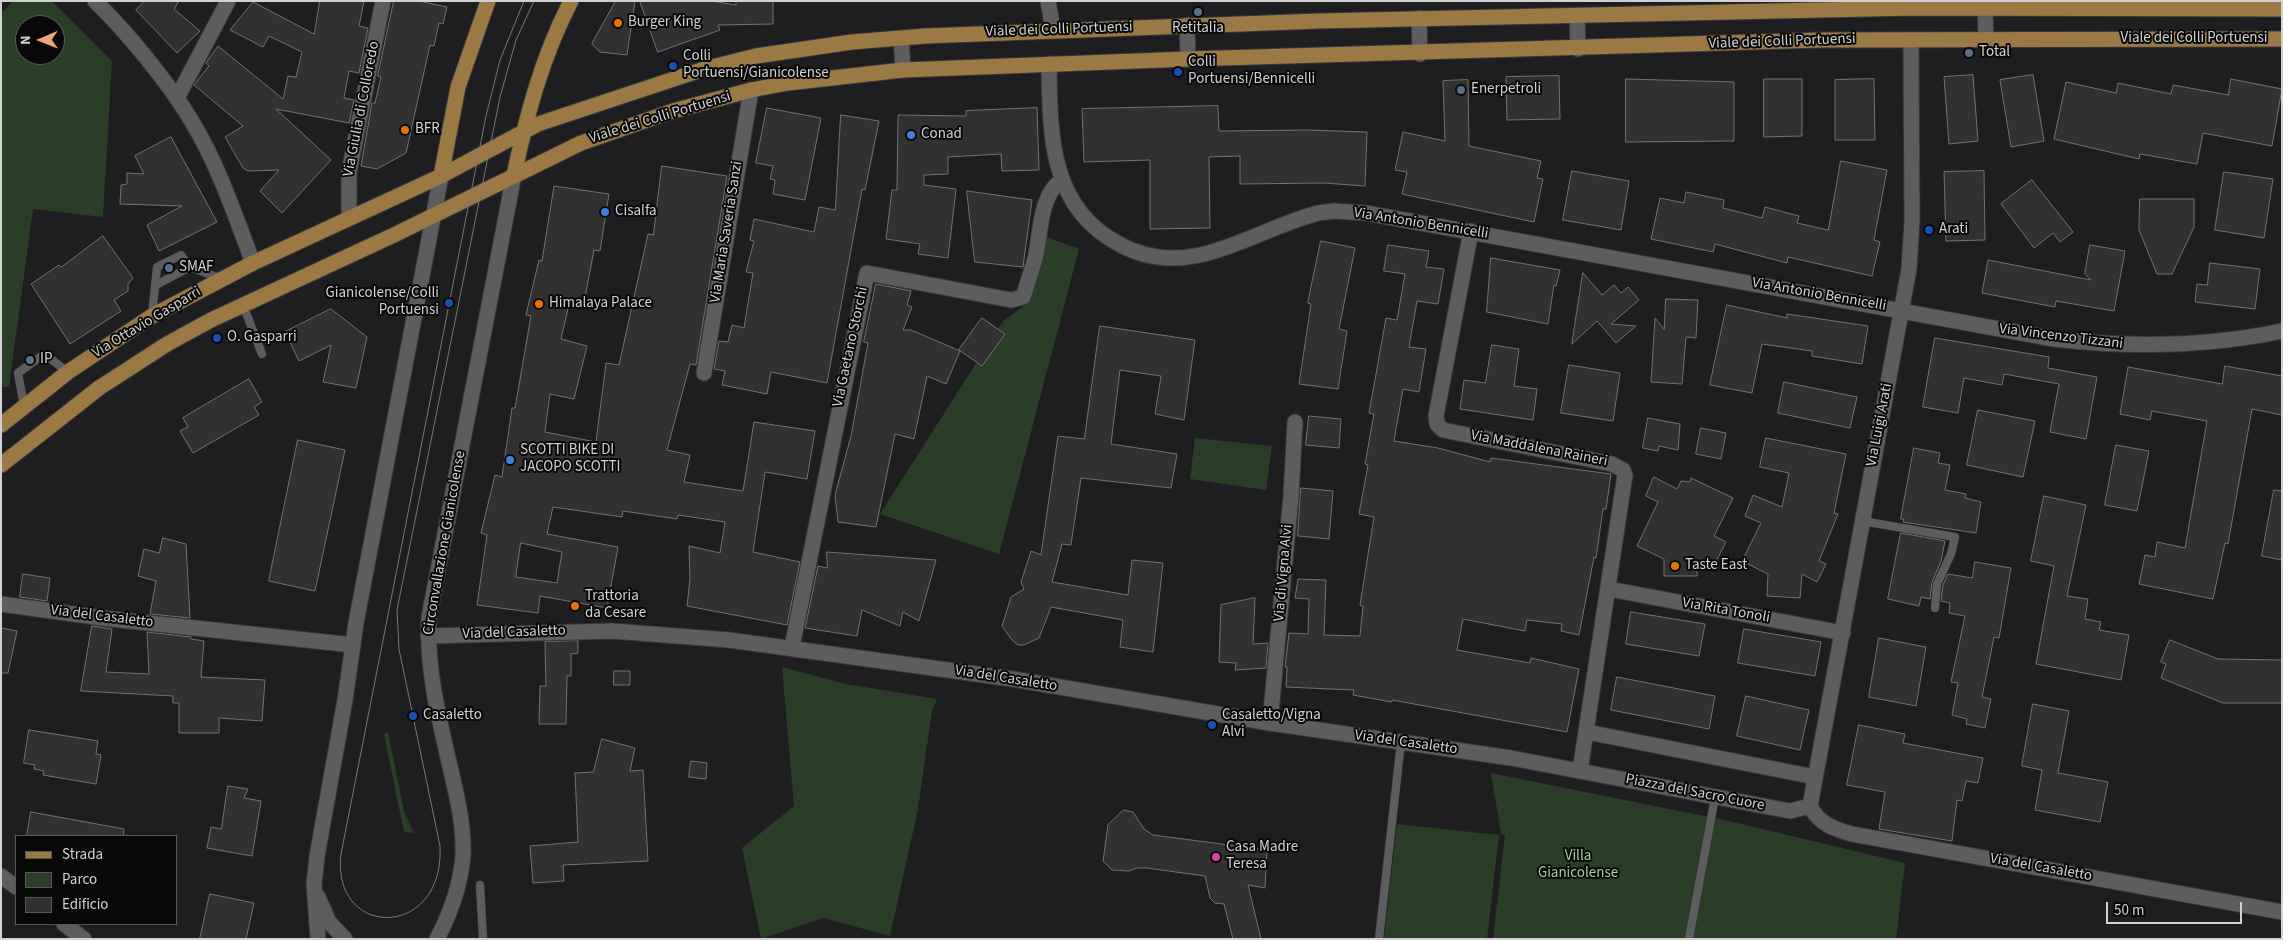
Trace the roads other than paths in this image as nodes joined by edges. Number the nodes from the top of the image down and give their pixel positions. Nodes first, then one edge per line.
1 (95, 1) edge
2 (228, 1) edge
3 (383, 1) edge
4 (488, 1) edge
5 (571, 1) edge
6 (1048, 1) edge
7 (1911, 5) edge
8 (1985, 8) junction
9 (2282, 9) edge
10 (1577, 16) junction
11 (1418, 18) junction
12 (1187, 26) junction
13 (1053, 30) junction
14 (901, 38) junction
15 (1986, 39) junction
16 (2282, 39) edge
17 (1911, 40) junction
18 (1578, 49) junction
19 (1420, 54) junction
20 (1188, 59) junction
21 (1049, 64) junction
22 (903, 70) junction
23 (750, 90) junction
24 (177, 98) junction
25 (523, 132) junction
26 (514, 175) junction
27 (440, 176) junction
28 (1062, 180) junction
29 (433, 215) junction
30 (350, 218) junction
31 (1471, 231) junction
32 (253, 263) junction
33 (190, 267) junction
34 (222, 279) junction
35 (156, 285) junction
36 (242, 305) junction
37 (1902, 310) junction
38 (152, 316) junction
39 (2282, 331) edge
40 (262, 354) dead end
41 (68, 372) junction
42 (704, 373) dead end
43 (24, 406) junction
44 (1295, 422) dead end
45 (1, 425) edge
46 (1, 465) edge
47 (1862, 521) junction
48 (1609, 589) junction
49 (1, 604) edge
50 (1935, 608) dead end
51 (1843, 633) junction
52 (428, 636) junction
53 (793, 642) dead end
54 (353, 645) junction
55 (1270, 723) junction
56 (1587, 732) junction
57 (1401, 742) junction
58 (1580, 771) junction
59 (1815, 777) junction
60 (1715, 797) junction
61 (1810, 806) junction
62 (1, 876) edge
63 (314, 884) junction
64 (480, 885) dead end
65 (15, 886) edge
66 (2282, 912) edge
67 (65, 925) edge
68 (436, 936) edge
69 (84, 939) edge
70 (318, 939) edge
71 (345, 939) edge
72 (483, 939) edge
73 (1379, 939) edge
74 (1689, 939) edge

1 - 24 street
2 - 24 street
3 - 30 street, Via Giulia di Colloredo
4 - 27 main road
5 - 25 main road, Circonvallazione Gianicolense
6 - 13 street
7 - 8 main road, Viale dei Colli Portuensi
7 - 10 main road, Viale dei Colli Portuensi
8 - 9 main road, Viale dei Colli Portuensi
8 - 15 street
10 - 11 main road, Viale dei Colli Portuensi
10 - 18 street
11 - 12 main road, Viale dei Colli Portuensi
11 - 19 street
12 - 13 main road, Viale dei Colli Portuensi
12 - 20 street
13 - 14 main road, Viale dei Colli Portuensi
14 - 22 street
14 - 25 main road, Viale dei Colli Portuensi
15 - 16 main road, Viale dei Colli Portuensi
15 - 17 main road, Viale dei Colli Portuensi
17 - 18 main road, Viale dei Colli Portuensi
17 - 37 street, Via Luigi Arati
18 - 19 main road, Viale dei Colli Portuensi
19 - 20 main road, Viale dei Colli Portuensi
20 - 21 main road, Viale dei Colli Portuensi
21 - 22 main road, Viale dei Colli Portuensi
21 - 28 street, Via Antonio Bennicelli
22 - 23 main road, Viale dei Colli Portuensi
23 - 26 main road, Viale dei Colli Portuensi
23 - 42 street, Via Maria Saveria Sanzi
24 - 32 street
25 - 26 main road, Circonvallazione Gianicolense
25 - 27 main road
26 - 29 main road
26 - 52 street, Circonvallazione Gianicolense
27 - 29 street
27 - 30 main road, Via Ottavio Gasparri
28 - 31 street, Via Antonio Bennicelli
28 - 53 street, Via Gaetano Storchi
29 - 36 main road, Via Ottavio Gasparri
29 - 54 street
30 - 32 main road, Via Ottavio Gasparri
31 - 37 street, Via Antonio Bennicelli
31 - 48 street, Via Maddalena Raineri
32 - 34 main road, Via Ottavio Gasparri
33 - 34 lane
33 - 35 lane
33 - 35 lane
34 - 38 main road, Via Ottavio Gasparri
35 - 38 lane
36 - 40 lane
36 - 46 main road, Via Ottavio Gasparri
37 - 39 street, Via Vincenzo Tizzani
37 - 47 street, Via Luigi Arati
38 - 41 main road, Via Ottavio Gasparri
41 - 43 main road, Via Ottavio Gasparri
41 - 43 lane
43 - 45 main road, Via Ottavio Gasparri
44 - 55 street, Via di Vigna Alvi
47 - 50 lane
47 - 51 street, Via Luigi Arati
48 - 51 street, Via Rita Tonoli
48 - 56 street, Via Maddalena Raineri
49 - 54 street, Via del Casaletto
51 - 59 street, Via Luigi Arati
52 - 55 street, Via del Casaletto
52 - 68 street, Circonvallazione Gianicolense
54 - 63 street
55 - 57 street, Via del Casaletto
56 - 58 street, Via Maddalena Raineri
56 - 59 street
57 - 58 street, Via del Casaletto
57 - 73 lane
58 - 60 street, Piazza del Sacro Cuore
59 - 61 street, Via Luigi Arati
60 - 61 street, Piazza del Sacro Cuore
60 - 74 lane
61 - 66 street, Via del Casaletto
62 - 65 street
63 - 70 street
63 - 71 street
64 - 72 lane
67 - 69 street

